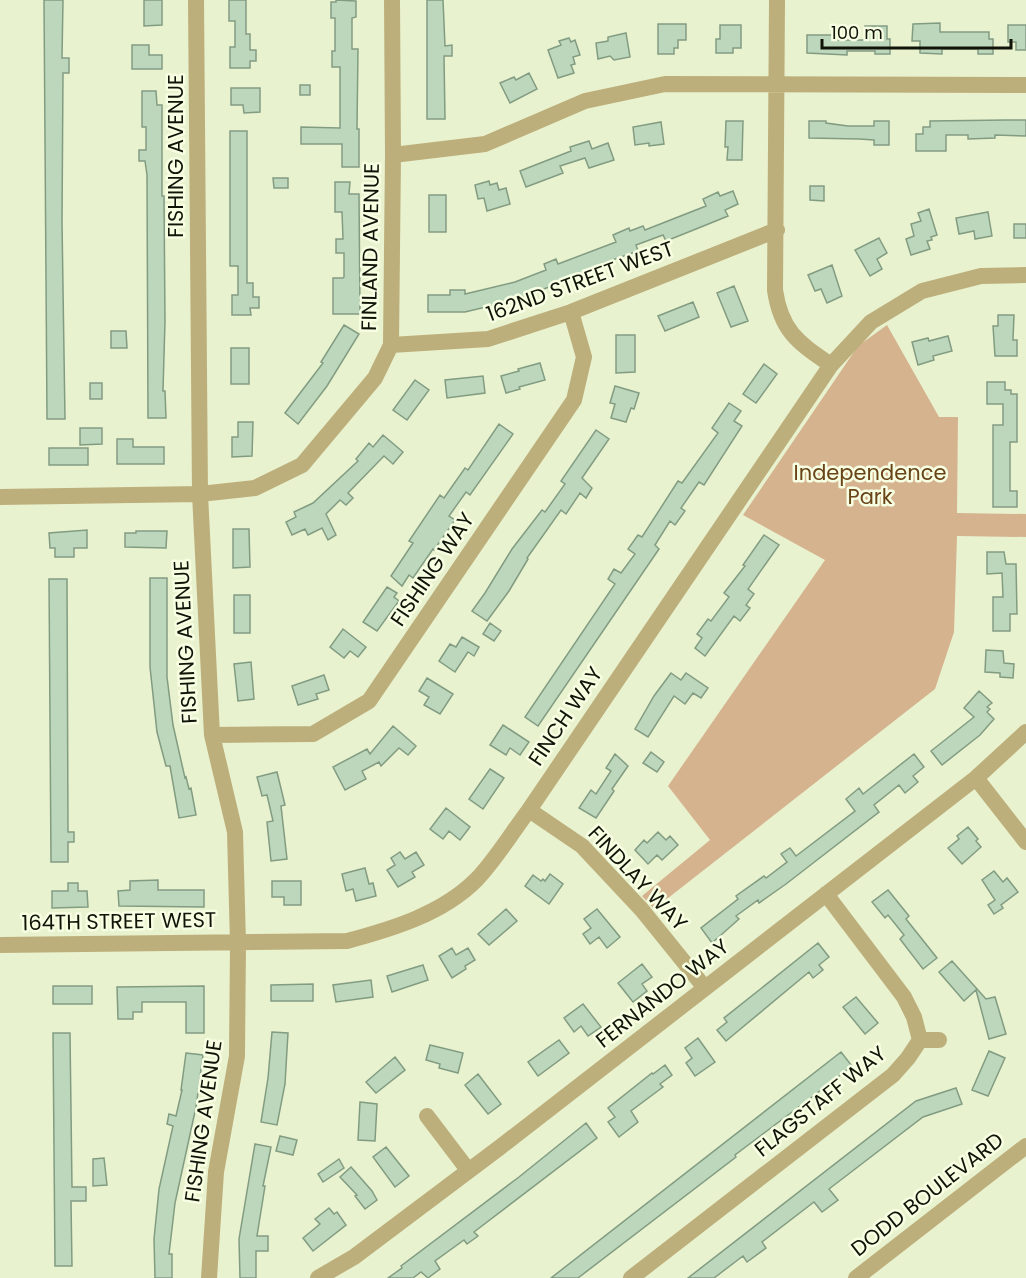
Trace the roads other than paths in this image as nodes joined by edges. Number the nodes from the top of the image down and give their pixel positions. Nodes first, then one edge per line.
1 (196, 0) edge
2 (392, 0) edge
3 (777, 0) edge
4 (777, 84) junction
5 (1026, 85) edge
6 (393, 155) junction
7 (777, 230) junction
8 (1026, 275) edge
9 (571, 312) junction
10 (391, 345) junction
11 (831, 365) junction
12 (200, 494) junction
13 (0, 497) edge
14 (1026, 732) edge
15 (212, 735) junction
16 (976, 778) junction
17 (529, 810) junction
18 (1026, 843) edge
19 (826, 894) junction
20 (238, 943) junction
21 (0, 945) edge
22 (705, 988) junction
23 (920, 1040) junction
24 (939, 1040) dead end
25 (427, 1116) dead end
26 (1026, 1146) edge
27 (468, 1170) junction
28 (637, 1276) edge
29 (209, 1278) edge
30 (318, 1278) edge
31 (856, 1278) edge

1 - 12 street, FISHING AVENUE
2 - 6 street, FINLAND AVENUE
3 - 4 street
4 - 5 street
4 - 6 street
4 - 7 street
6 - 10 street, FINLAND AVENUE
7 - 9 street, 162ND STREET WEST
7 - 11 street
8 - 11 street
9 - 10 street, 162ND STREET WEST
9 - 15 street, FISHING WAY
10 - 12 street, FINLAND AVENUE
11 - 17 street, FINCH WAY
12 - 13 street, FINLAND AVENUE
12 - 15 street, FISHING AVENUE
14 - 16 street, FERNANDO WAY
15 - 20 street, FISHING AVENUE
16 - 18 street
16 - 19 street, FERNANDO WAY
17 - 20 street, FINCH WAY
17 - 22 street, FINDLAY WAY
19 - 22 street, FERNANDO WAY
19 - 23 street
20 - 21 street, 164TH STREET WEST
20 - 29 street, FISHING AVENUE
22 - 27 street, FERNANDO WAY
23 - 24 street
23 - 28 street, FLAGSTAFF WAY
25 - 27 street
26 - 31 street, DODD BOULEVARD
27 - 30 street, FERNANDO WAY

